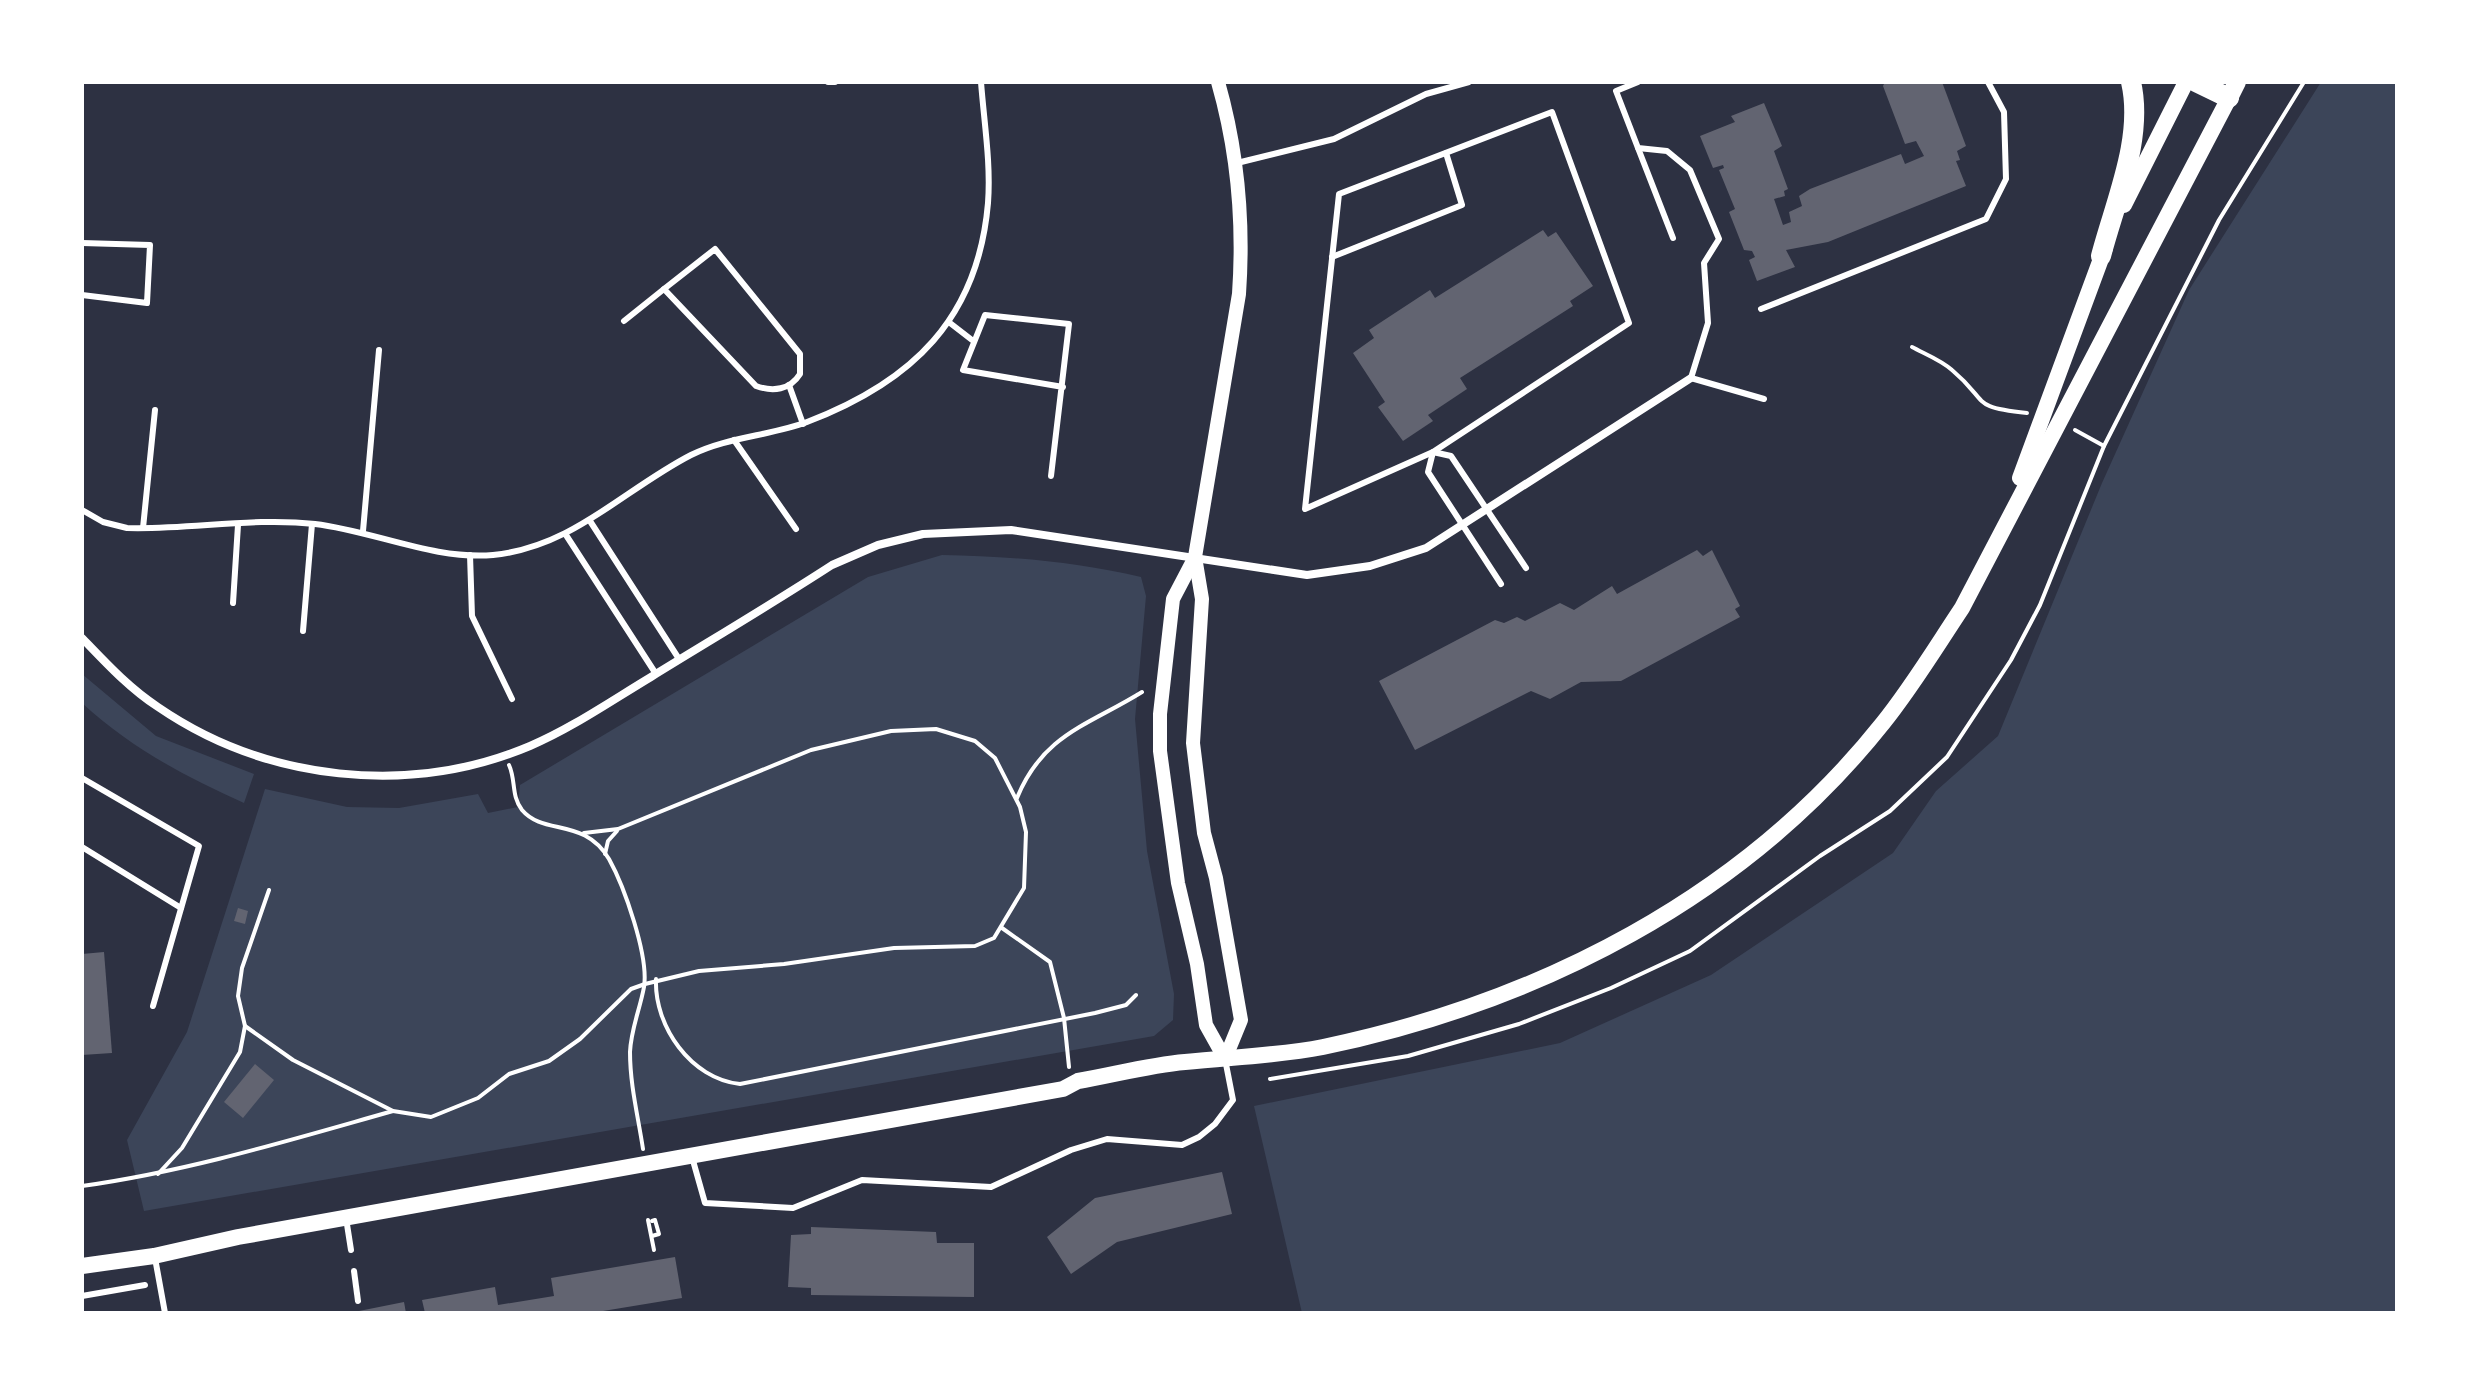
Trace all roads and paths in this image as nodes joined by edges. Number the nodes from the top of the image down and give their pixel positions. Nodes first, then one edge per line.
1 (828, 82) edge
2 (835, 82) edge
3 (981, 82) edge
4 (1218, 82) edge
5 (1469, 82) edge
6 (1638, 82) edge
7 (1988, 82) edge
8 (2131, 82) edge
9 (2186, 82) edge
10 (2196, 82) edge
11 (2304, 82) edge
12 (2233, 90) edge
13 (1638, 148) junction
14 (1446, 153) junction
15 (1237, 163) junction
16 (1673, 238) dead end
17 (82, 243) edge
18 (2101, 256) junction
19 (1332, 257) junction
20 (664, 289) junction
21 (82, 295) edge
22 (1761, 309) dead end
23 (624, 321) dead end
24 (950, 323) junction
25 (972, 340) junction
26 (1912, 347) dead end
27 (379, 350) dead end
28 (1691, 378) junction
29 (789, 385) junction
30 (1063, 387) junction
31 (1764, 399) dead end
32 (155, 410) dead end
33 (2043, 414) junction
34 (803, 424) junction
35 (734, 440) junction
36 (1433, 452) junction
37 (1051, 476) dead end
38 (1487, 509) junction
39 (82, 510) edge
40 (590, 521) junction
41 (312, 524) junction
42 (238, 525) junction
43 (1462, 525) junction
44 (143, 528) junction
45 (796, 529) dead end
46 (363, 531) junction
47 (566, 535) junction
48 (1997, 539) junction
49 (470, 555) junction
50 (1195, 557) junction
51 (1526, 568) dead end
52 (1501, 584) dead end
53 (233, 603) dead end
54 (303, 631) dead end
55 (82, 638) edge
56 (679, 659) junction
57 (656, 674) junction
58 (1142, 692) dead end
59 (512, 699) dead end
60 (505, 756) junction
61 (82, 778) edge
62 (1016, 799) junction
63 (618, 829) junction
64 (584, 833) junction
65 (82, 847) edge
66 (605, 854) junction
67 (269, 890) dead end
68 (181, 908) junction
69 (1002, 928) junction
70 (656, 979) junction
71 (645, 984) junction
72 (1136, 995) dead end
73 (153, 1006) dead end
74 (1064, 1018) junction
75 (245, 1026) junction
76 (1225, 1059) junction
77 (1069, 1067) dead end
78 (1270, 1079) dead end
79 (393, 1111) junction
80 (692, 1157) junction
81 (646, 1166) junction
82 (157, 1176) junction
83 (82, 1186) edge
84 (346, 1218) junction
85 (650, 1220) dead end
86 (351, 1250) dead end
87 (654, 1250) dead end
88 (154, 1256) junction
89 (82, 1266) edge
90 (354, 1271) dead end
91 (145, 1285) dead end
92 (82, 1296) edge
93 (358, 1301) dead end
94 (165, 1313) edge

1 - 2 lane
3 - 24 lane
4 - 15 street
5 - 15 lane
6 - 13 lane
7 - 22 lane
8 - 18 highway
9 - 18 main road
10 - 12 highway
11 - 78 path
12 - 48 main road
13 - 16 lane
13 - 28 lane
14 - 19 lane
14 - 19 lane
14 - 36 lane
15 - 50 street
17 - 21 lane
18 - 33 main road
19 - 36 lane
20 - 23 lane
20 - 29 lane
20 - 29 lane
24 - 25 lane
24 - 34 lane
25 - 30 lane
25 - 30 lane
26 - 33 path
27 - 46 lane
28 - 31 lane
28 - 38 street
29 - 34 lane
30 - 37 lane
32 - 44 lane
33 - 48 main road
34 - 35 lane
35 - 40 lane
35 - 45 lane
36 - 38 lane
36 - 43 lane
38 - 43 street
38 - 51 lane
39 - 44 lane
40 - 47 lane
40 - 56 lane
41 - 42 lane
41 - 46 lane
41 - 54 lane
42 - 44 lane
42 - 53 lane
43 - 50 street
43 - 52 lane
46 - 49 lane
47 - 49 lane
47 - 57 lane
48 - 76 main road
49 - 59 lane
50 - 56 street
50 - 76 street
50 - 76 street
55 - 60 street
56 - 57 street
57 - 60 street
58 - 62 path
60 - 64 path
61 - 68 lane
62 - 63 path
62 - 69 path
63 - 64 path
63 - 66 path
64 - 66 path
65 - 68 lane
66 - 71 path
67 - 75 path
68 - 73 lane
69 - 70 path
69 - 74 path
70 - 71 path
70 - 74 path
71 - 79 path
71 - 81 path
72 - 74 path
74 - 77 path
75 - 79 path
75 - 82 path
76 - 80 main road
76 - 80 lane
79 - 82 path
80 - 81 main road
81 - 84 main road
82 - 83 path
84 - 86 lane
84 - 88 main road
85 - 87 path
88 - 89 main road
88 - 94 lane
90 - 93 lane
91 - 92 lane

